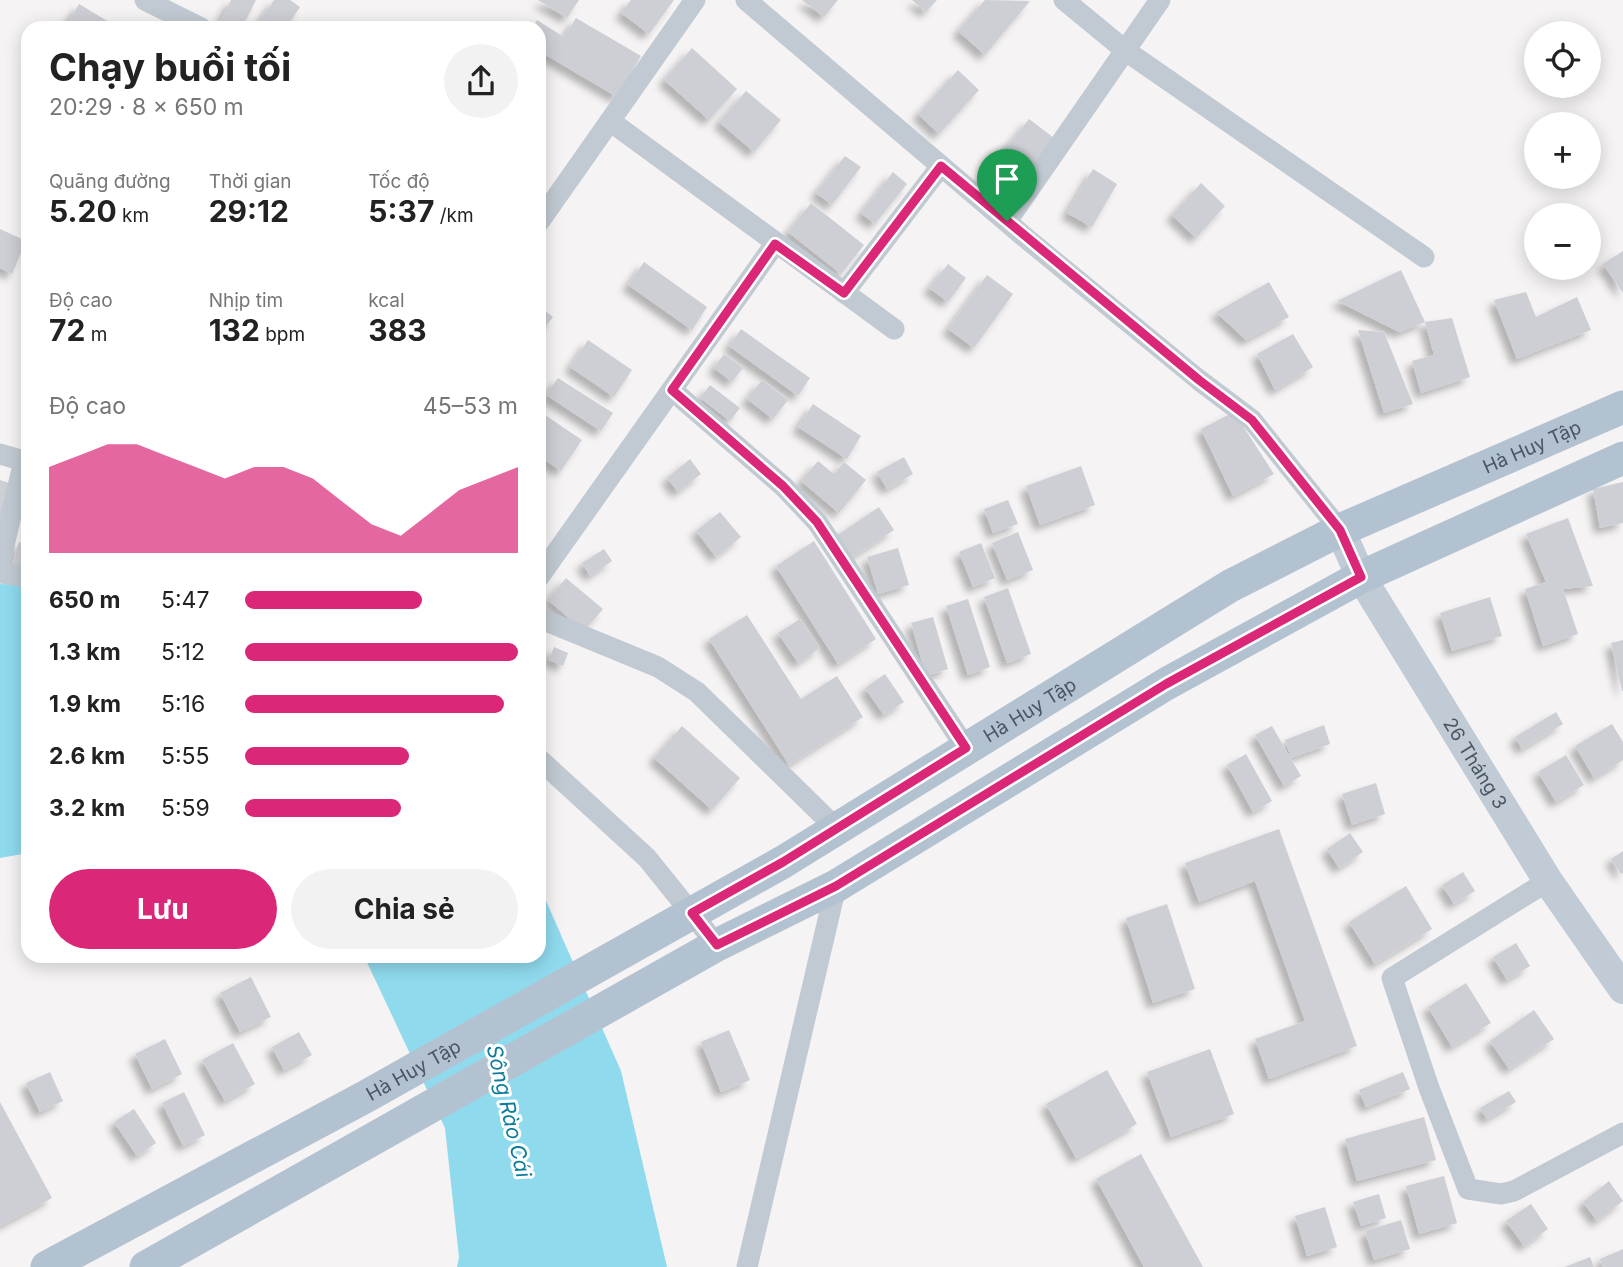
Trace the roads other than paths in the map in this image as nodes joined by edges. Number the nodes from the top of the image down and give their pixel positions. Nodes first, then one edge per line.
1 (145, 0) edge
2 (695, 0) edge
3 (746, 0) edge
4 (1064, 0) edge
5 (1160, 0) edge
6 (187, 21) edge
7 (1126, 51) junction
8 (610, 121) junction
9 (941, 166) junction
10 (546, 212) edge
11 (1007, 221) junction
12 (775, 244) junction
13 (1424, 257) dead end
14 (844, 293) junction
15 (894, 328) dead end
16 (672, 390) junction
17 (1623, 407) edge
18 (0, 453) edge
19 (1623, 458) edge
20 (21, 459) edge
21 (21, 480) edge
22 (1340, 530) junction
23 (0, 562) edge
24 (546, 567) edge
25 (0, 573) edge
26 (21, 576) edge
27 (1361, 577) junction
28 (546, 621) edge
29 (966, 748) junction
30 (546, 765) edge
31 (837, 828) junction
32 (1548, 881) junction
33 (836, 886) junction
34 (692, 913) junction
35 (717, 945) junction
36 (1623, 989) edge
37 (1623, 1133) edge
38 (47, 1267) edge
39 (146, 1267) edge
40 (747, 1267) edge

1 - 6 street
2 - 8 street
3 - 9 street
4 - 7 street
5 - 7 street
7 - 11 street
7 - 13 street
8 - 10 street
8 - 12 street
9 - 11 street
9 - 14 street
11 - 22 street
12 - 14 street
12 - 16 street
14 - 15 street
16 - 24 street
16 - 29 street
17 - 22 main road, Hà Huy Tập
18 - 20 street
19 - 27 main road, Hà Huy Tập
21 - 23 street
22 - 27 street, 26 Tháng 3
22 - 29 main road, Hà Huy Tập
25 - 26 street
27 - 32 street, 26 Tháng 3
27 - 33 main road, Hà Huy Tập
28 - 31 street
29 - 31 main road, Hà Huy Tập
30 - 34 street
31 - 34 main road, Hà Huy Tập
32 - 36 street, 26 Tháng 3
32 - 37 street
33 - 35 main road, Hà Huy Tập
33 - 40 street
34 - 35 street
34 - 38 main road, Hà Huy Tập
35 - 39 main road, Hà Huy Tập

